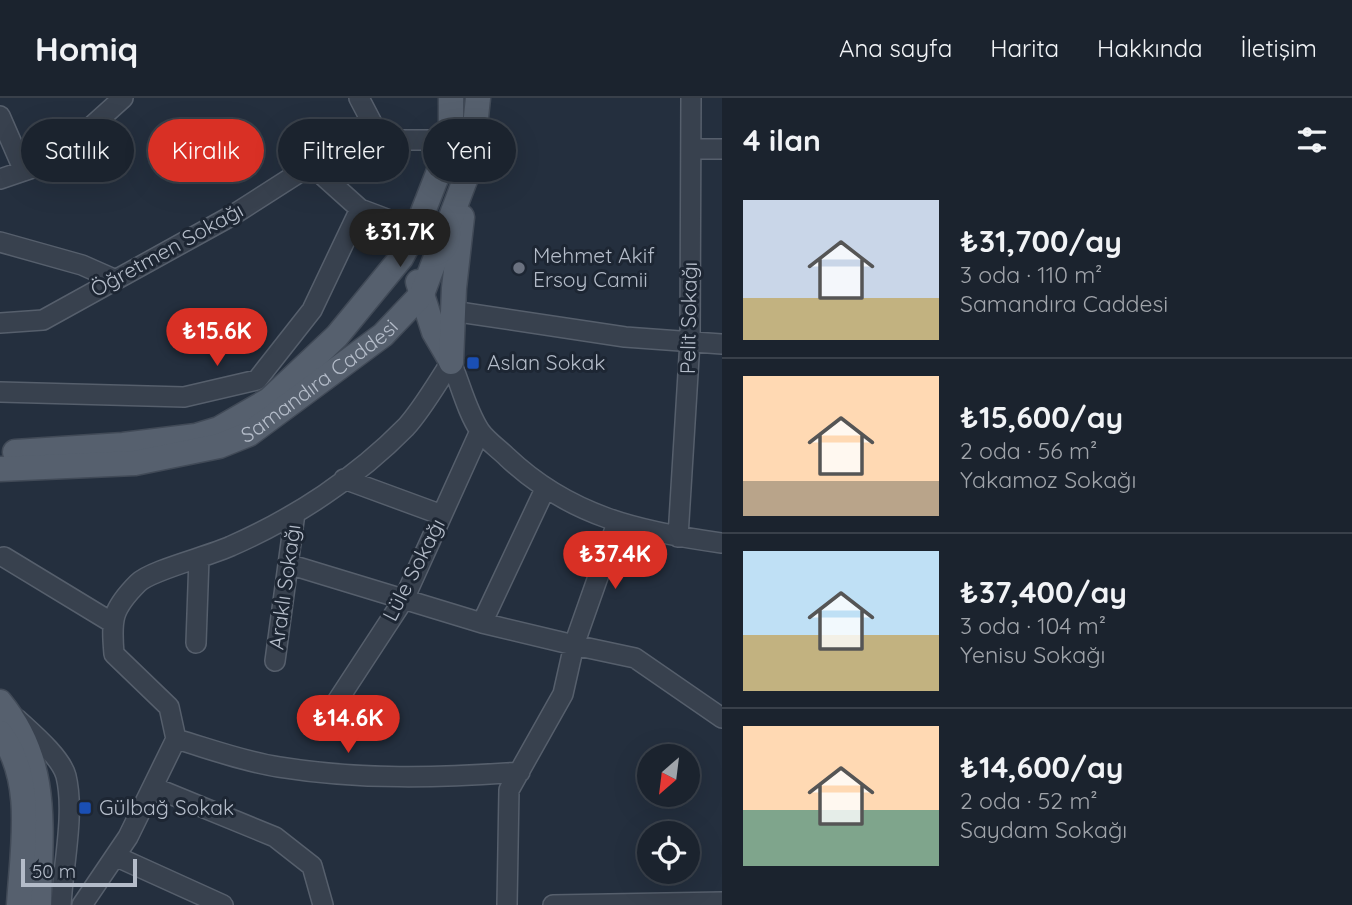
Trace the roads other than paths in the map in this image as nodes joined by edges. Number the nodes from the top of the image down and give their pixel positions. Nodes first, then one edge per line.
1 (123, 98) edge
2 (359, 98) edge
3 (451, 98) edge
4 (478, 98) edge
5 (691, 98) edge
6 (0, 116) edge
7 (100, 119) edge
8 (370, 119) edge
9 (451, 119) edge
10 (476, 119) edge
11 (691, 149) junction
12 (722, 149) edge
13 (21, 164) edge
14 (21, 172) edge
15 (0, 179) edge
16 (284, 182) edge
17 (331, 182) edge
18 (435, 182) edge
19 (464, 182) edge
20 (468, 182) edge
21 (360, 209) junction
22 (416, 230) junction
23 (0, 242) edge
24 (116, 280) junction
25 (422, 294) junction
26 (452, 311) junction
27 (352, 319) junction
28 (0, 323) edge
29 (383, 335) junction
30 (690, 341) junction
31 (722, 344) edge
32 (452, 362) junction
33 (0, 392) edge
34 (480, 431) junction
35 (0, 453) edge
36 (0, 469) edge
37 (344, 479) junction
38 (545, 488) junction
39 (295, 513) junction
40 (442, 515) junction
41 (617, 523) junction
42 (678, 537) junction
43 (722, 542) edge
44 (4, 557) dead end
45 (199, 558) junction
46 (288, 564) junction
47 (404, 599) junction
48 (111, 622) junction
49 (482, 623) junction
50 (196, 642) dead end
51 (574, 646) junction
52 (275, 661) dead end
53 (2, 704) edge
54 (336, 704) dead end
55 (722, 718) edge
56 (0, 733) edge
57 (176, 739) junction
58 (520, 772) junction
59 (153, 787) junction
60 (116, 856) junction
61 (63, 860) junction
62 (88, 897) edge
63 (722, 902) edge
64 (19, 905) edge
65 (39, 905) edge
66 (61, 905) edge
67 (223, 905) edge
68 (323, 905) edge
69 (507, 905) edge
70 (553, 905) edge

1 - 7 street
2 - 8 street
3 - 9 main road, Samandıra Caddesi
4 - 10 main road, Samandıra Caddesi
5 - 11 street, Pelit Sokağı
6 - 13 street
11 - 12 street
11 - 30 street, Pelit Sokağı
14 - 15 street
16 - 24 street, Öğretmen Sokağı
17 - 21 street
18 - 22 main road, Samandıra Caddesi
19 - 25 main road, Samandıra Caddesi
20 - 26 main road
21 - 22 street
21 - 33 street
22 - 25 main road
22 - 27 main road, Samandıra Caddesi
23 - 24 street
24 - 28 street, Öğretmen Sokağı
25 - 26 main road
25 - 27 main road
25 - 29 main road, Samandıra Caddesi
25 - 32 main road
26 - 30 street
26 - 32 main road
27 - 35 main road, Samandıra Caddesi
29 - 32 main road
29 - 36 main road, Samandıra Caddesi
30 - 31 street
30 - 42 street, Pelit Sokağı
32 - 34 street
32 - 37 street
34 - 38 street
34 - 40 street, Lüle Sokağı
37 - 39 street
37 - 40 street
38 - 41 street
38 - 49 street
39 - 45 street
39 - 46 street, Araklı Sokağı
40 - 47 street, Lüle Sokağı
41 - 42 street
41 - 51 street
42 - 43 street
44 - 48 street
45 - 48 street
45 - 50 street
46 - 47 street
46 - 52 street, Araklı Sokağı
47 - 49 street
47 - 54 street, Lüle Sokağı
48 - 57 street
49 - 51 street
51 - 55 street
51 - 58 street
53 - 61 street
53 - 65 main road
56 - 64 main road
57 - 58 street
57 - 59 street
58 - 69 street
59 - 60 street
59 - 68 street
60 - 62 street
60 - 67 street
61 - 62 street
61 - 66 street
63 - 70 street

